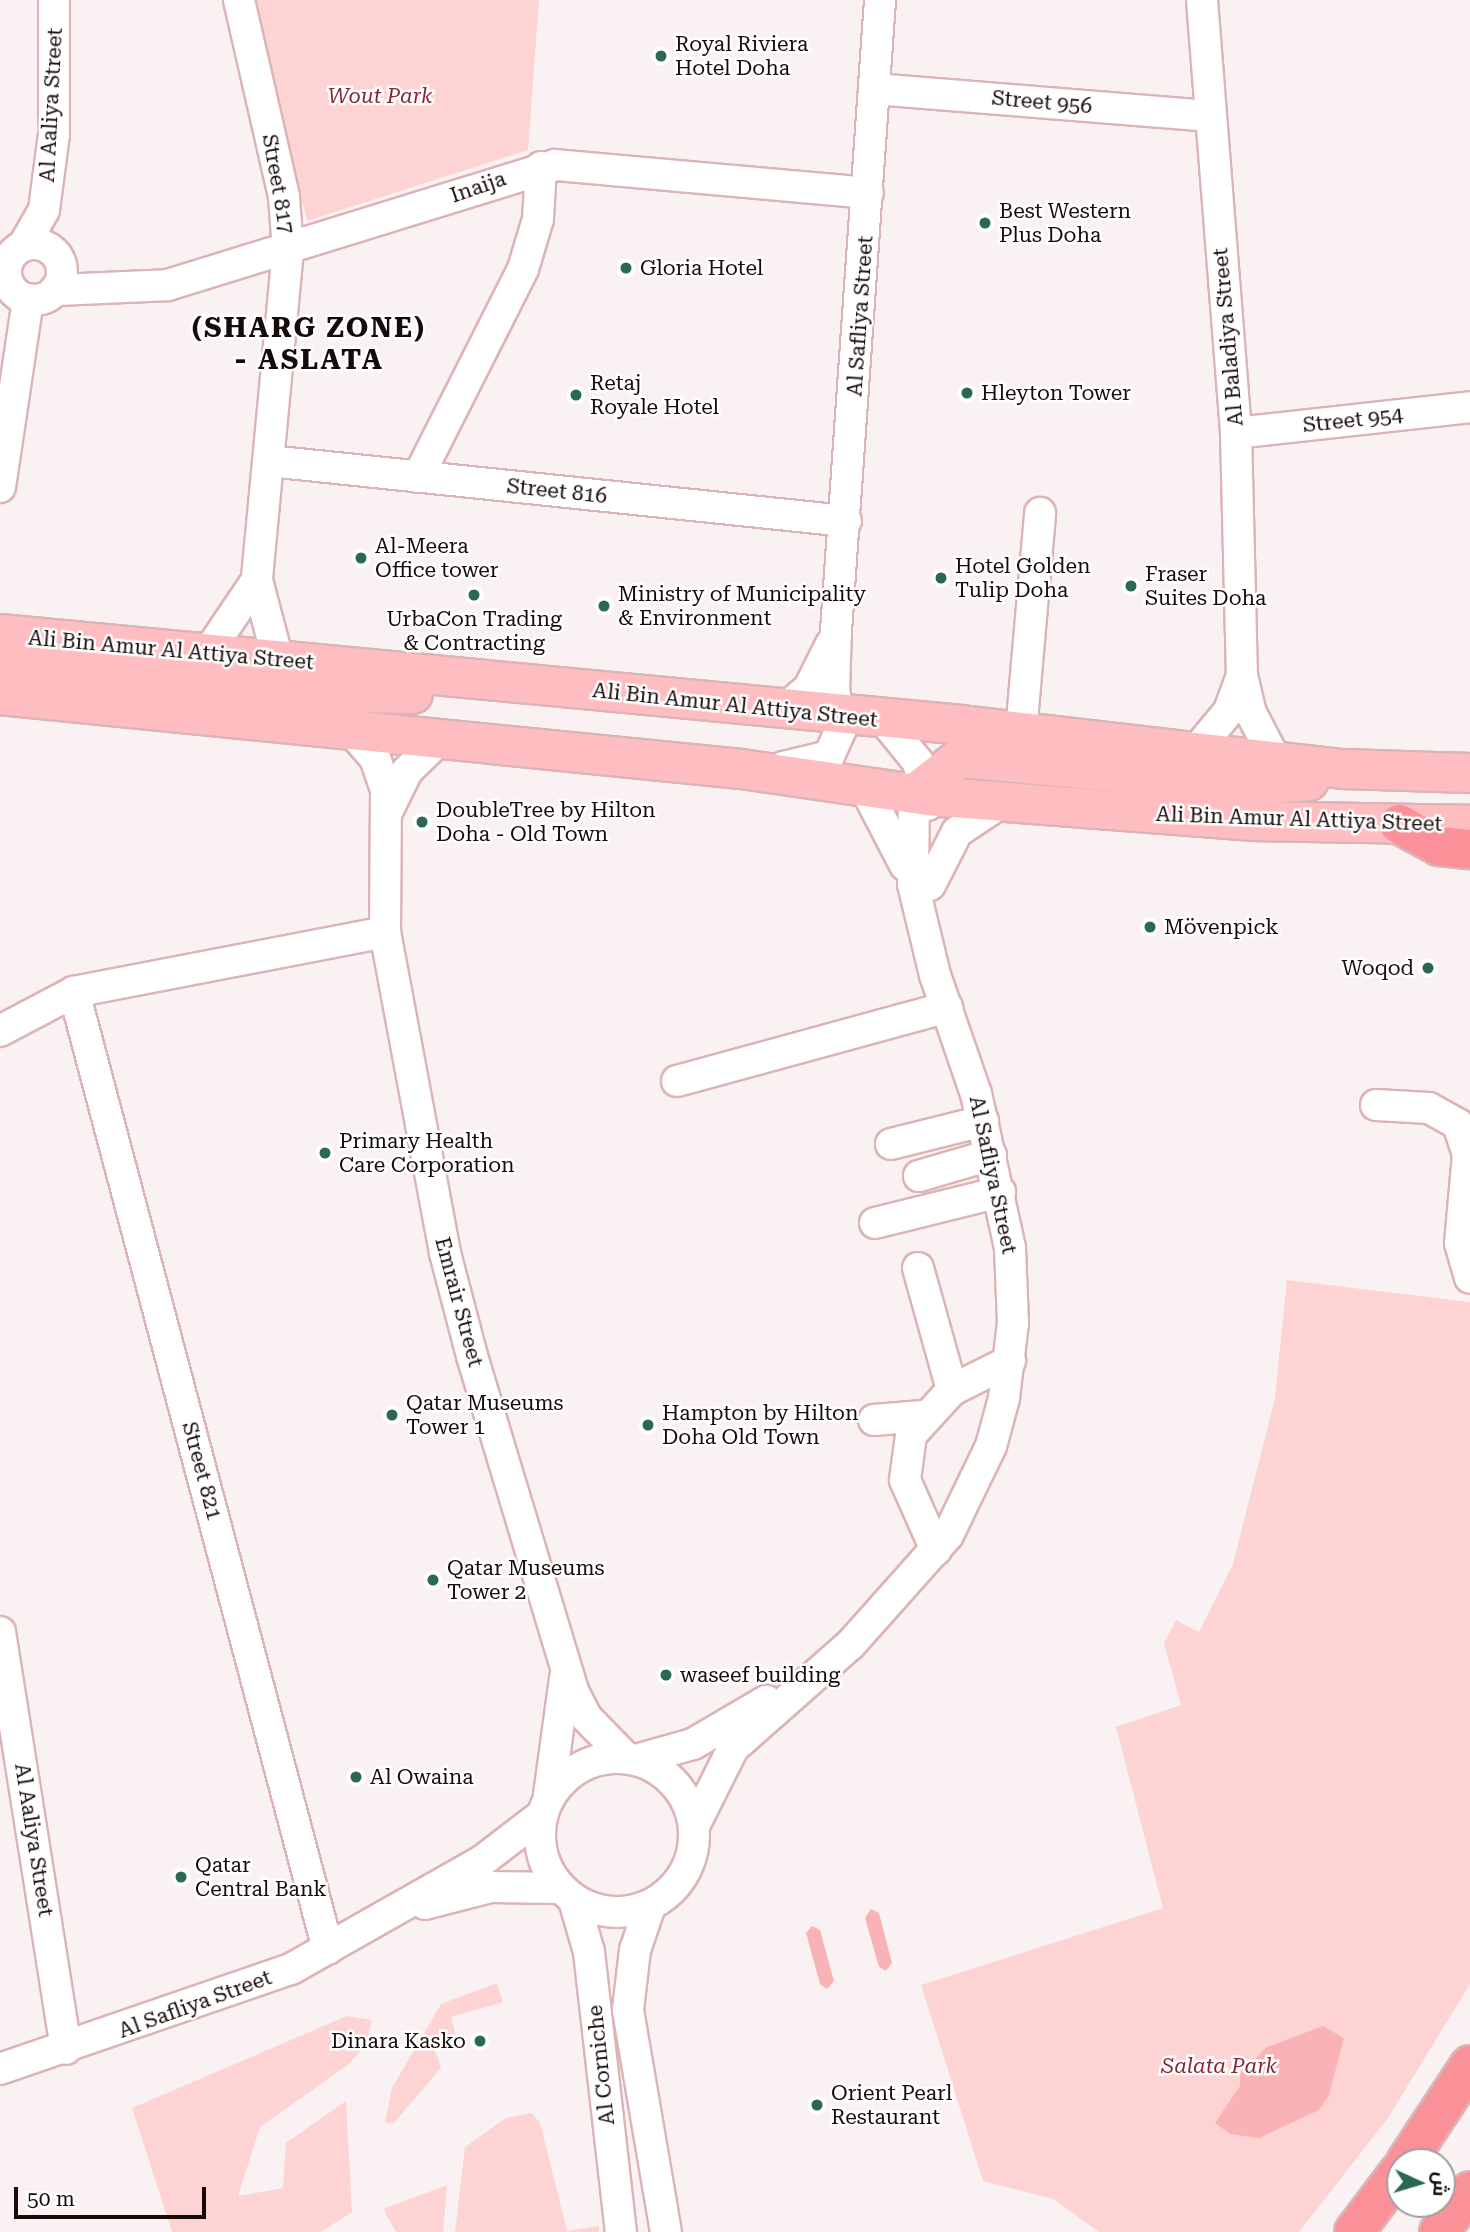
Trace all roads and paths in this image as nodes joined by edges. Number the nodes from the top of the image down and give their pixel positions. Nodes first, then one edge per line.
1 (54, 0) edge
2 (239, 0) edge
3 (880, 0) edge
4 (1202, 0) edge
5 (874, 89) junction
6 (1209, 116) junction
7 (541, 167) junction
8 (868, 193) junction
9 (44, 210) junction
10 (24, 245) junction
11 (288, 250) junction
12 (49, 276) junction
13 (1470, 407) edge
14 (1236, 433) junction
15 (269, 461) junction
16 (418, 477) junction
17 (0, 487) edge
18 (1040, 513) dead end
19 (846, 521) junction
20 (257, 580) junction
21 (836, 631) junction
22 (0, 634) edge
23 (207, 654) junction
24 (278, 660) junction
25 (0, 662) edge
26 (1242, 676) junction
27 (468, 678) junction
28 (0, 695) edge
29 (782, 711) junction
30 (842, 715) junction
31 (883, 719) junction
32 (1021, 732) junction
33 (354, 734) junction
34 (437, 742) junction
35 (1194, 753) junction
36 (1275, 760) junction
37 (741, 769) junction
38 (1344, 769) junction
39 (1470, 773) edge
40 (864, 786) junction
41 (922, 789) junction
42 (1002, 802) junction
43 (388, 810) junction
44 (1399, 824) junction
45 (1470, 825) edge
46 (1470, 849) edge
47 (921, 885) junction
48 (385, 932) junction
49 (75, 992) junction
50 (947, 1007) junction
51 (0, 1031) edge
52 (677, 1081) dead end
53 (1376, 1105) dead end
54 (983, 1121) junction
55 (891, 1144) dead end
56 (991, 1155) junction
57 (919, 1175) dead end
58 (1000, 1192) junction
59 (875, 1223) dead end
60 (918, 1268) dead end
61 (1470, 1278) edge
62 (1010, 1361) junction
63 (952, 1390) junction
64 (923, 1416) junction
65 (874, 1420) dead end
66 (936, 1550) junction
67 (0, 1632) edge
68 (565, 1664) junction
69 (827, 1666) junction
70 (631, 1758) junction
71 (545, 1806) junction
72 (694, 1826) junction
73 (567, 1894) junction
74 (650, 1906) junction
75 (381, 1917) junction
76 (328, 1950) junction
77 (66, 2049) junction
78 (1470, 2065) edge
79 (0, 2069) edge
80 (1415, 2148) edge
81 (1386, 2189) edge
82 (1470, 2191) edge
83 (621, 2232) edge
84 (666, 2232) edge
85 (1353, 2232) edge
86 (1439, 2232) edge

1 - 9 street, Al Aaliya Street
2 - 11 street, Street 817
3 - 5 street, Al Safliya Street
4 - 6 street, Al Baladiya Street
5 - 6 street, Street 956
5 - 8 street, Al Safliya Street
6 - 14 street, Al Baladiya Street
7 - 8 street, Inaija
7 - 11 street, Inaija
7 - 16 street
8 - 19 street, Al Safliya Street
9 - 10 street, Al Aaliya Street
9 - 12 street, Al Aaliya Street
10 - 12 street
10 - 12 street, Al Aaliya Street
11 - 12 street, Inaija
11 - 15 street, Street 817
12 - 17 street, Al Aaliya Street
13 - 14 street, Street 954
14 - 26 street, Al Baladiya Street
15 - 16 street, Street 816
15 - 20 street, Street 817
16 - 19 street, Street 816
18 - 32 street
19 - 21 street, Al Safliya Street
20 - 23 street, Street 817
20 - 24 street, Street 817
21 - 29 street, Al Safliya Street
21 - 30 street, Al Safliya Street
22 - 23 main road, Ali Bin Amur Al Attiya Street
23 - 24 main road, Ali Bin Amur Al Attiya Street
24 - 27 main road, Ali Bin Amur Al Attiya Street
25 - 27 main road
26 - 35 street, Al Baladiya Street
26 - 36 street, Al Baladiya Street
27 - 29 main road, Ali Bin Amur Al Attiya Street
28 - 33 main road, Ali Bin Amur Al Attiya Street
29 - 30 main road, Ali Bin Amur Al Attiya Street
30 - 31 main road, Ali Bin Amur Al Attiya Street
30 - 37 street, Al Safliya Street
31 - 32 main road, Ali Bin Amur Al Attiya Street
31 - 41 street
32 - 35 main road, Ali Bin Amur Al Attiya Street
33 - 34 main road, Ali Bin Amur Al Attiya Street
33 - 43 street, Emrair Street
34 - 37 main road, Ali Bin Amur Al Attiya Street
34 - 43 street, Emrair Street
35 - 36 main road, Ali Bin Amur Al Attiya Street
36 - 38 main road, Ali Bin Amur Al Attiya Street
37 - 40 main road, Ali Bin Amur Al Attiya Street
38 - 39 main road, Ali Bin Amur Al Attiya Street
38 - 41 main road
40 - 41 main road, Ali Bin Amur Al Attiya Street
40 - 47 street
41 - 42 main road, Ali Bin Amur Al Attiya Street
41 - 47 street, Al Safliya Street
42 - 44 main road, Ali Bin Amur Al Attiya Street
42 - 47 street
43 - 48 street, Emrair Street
44 - 45 main road, Ali Bin Amur Al Attiya Street
44 - 46 highway
47 - 50 street, Al Safliya Street
48 - 49 street
48 - 68 street, Emrair Street
49 - 51 street
49 - 76 street, Street 821
50 - 52 street
50 - 54 street, Al Safliya Street
53 - 61 street
54 - 55 street
54 - 56 street, Al Safliya Street
56 - 57 street
56 - 58 street, Al Safliya Street
58 - 59 street
58 - 62 street, Al Safliya Street
60 - 63 street
62 - 63 street
62 - 66 street, Al Safliya Street
63 - 64 street
64 - 65 street
64 - 66 street
66 - 69 street, Al Safliya Street
67 - 77 street, Al Aaliya Street
68 - 70 street, Emrair Street
68 - 71 street, Emrair Street
69 - 70 street, Al Safliya Street
69 - 72 street, Al Safliya Street
70 - 71 street
70 - 72 street
71 - 73 street
71 - 75 street, Al Safliya Street
72 - 74 street
73 - 74 street
73 - 75 street, Al Safliya Street
73 - 83 street, Al Corniche
74 - 84 street, Al Corniche
75 - 76 street, Al Safliya Street
76 - 77 street, Al Safliya Street
77 - 79 street, Al Safliya Street
78 - 80 highway
81 - 85 highway
82 - 86 highway

